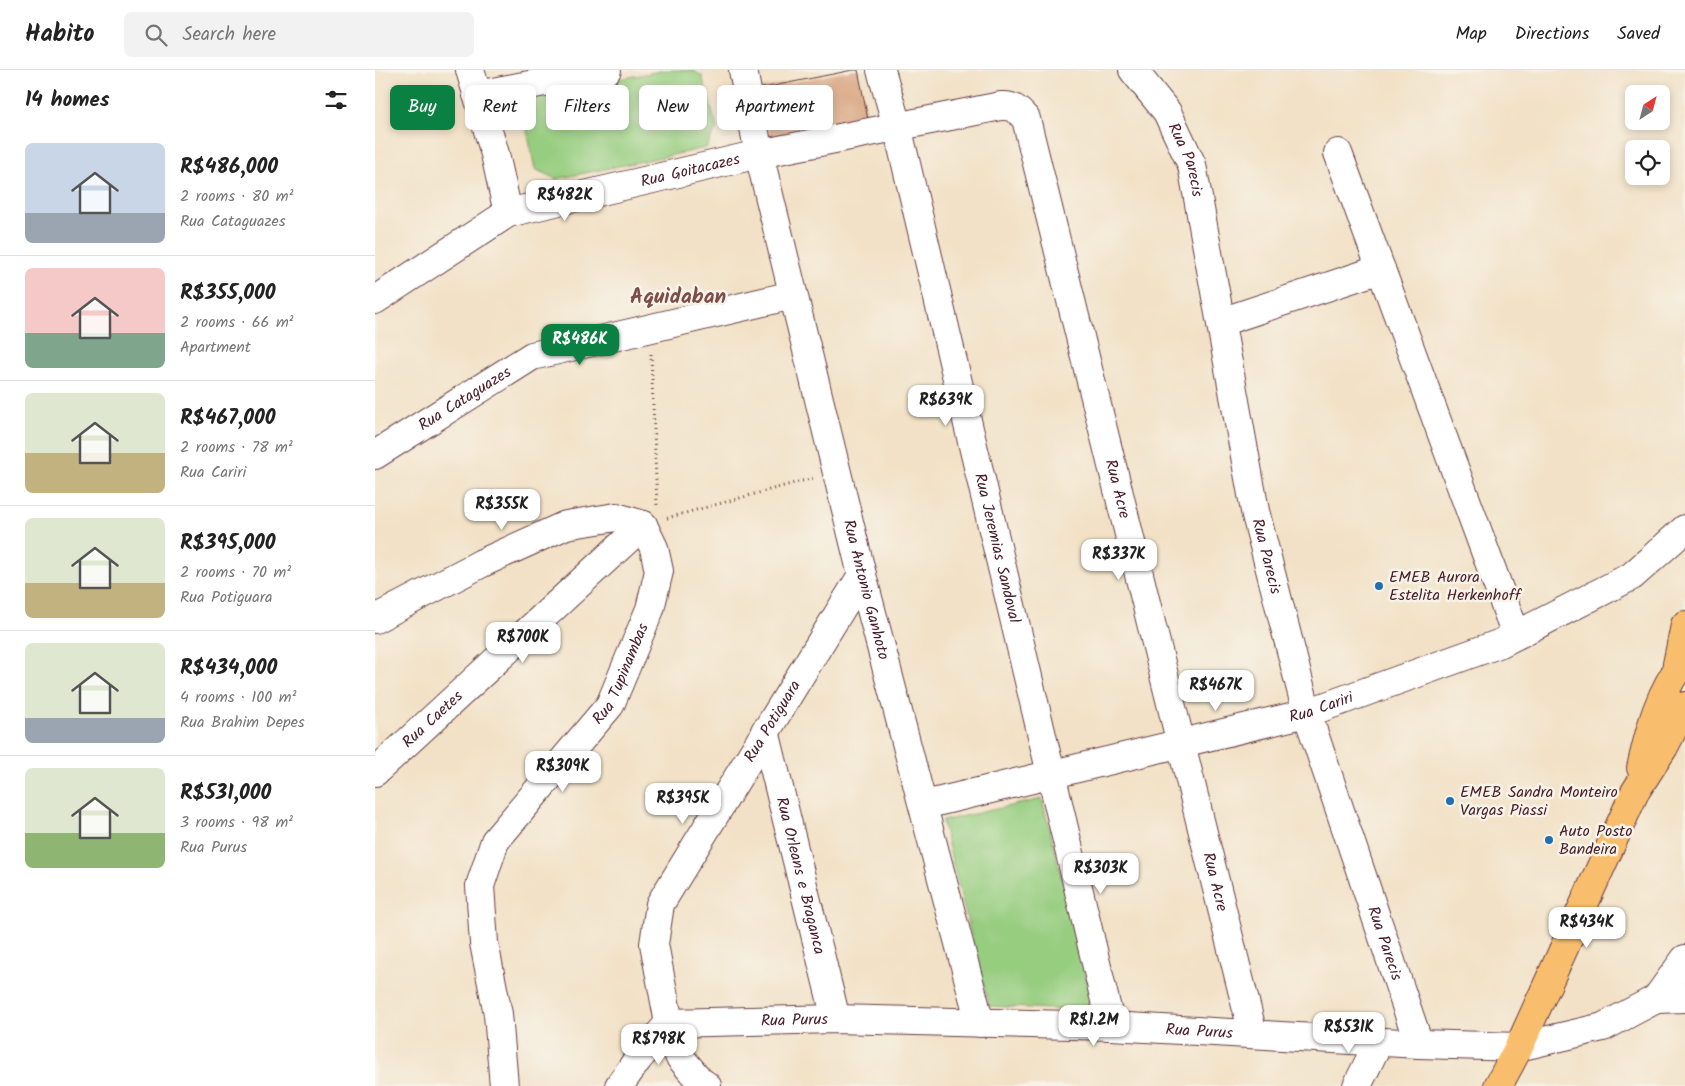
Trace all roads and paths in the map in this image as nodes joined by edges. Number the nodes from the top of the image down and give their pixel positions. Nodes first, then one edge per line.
1 (743, 70) edge
2 (881, 70) edge
3 (1133, 70) edge
4 (601, 71) edge
5 (474, 82) edge
6 (1001, 106) joint
7 (897, 126) junction
8 (1338, 153) dead end
9 (759, 154) junction
10 (507, 213) junction
11 (1381, 269) junction
12 (793, 294) junction
13 (375, 300) edge
14 (1221, 322) junction
15 (649, 328) junction
16 (375, 455) edge
17 (837, 471) junction
18 (650, 523) junction
19 (1685, 529) edge
20 (862, 575) junction
21 (375, 619) edge
22 (1685, 625) edge
23 (1516, 636) junction
24 (1680, 666) edge
25 (1685, 706) edge
26 (1307, 713) junction
27 (765, 731) junction
28 (1181, 742) junction
29 (375, 772) edge
30 (1049, 774) junction
31 (1635, 792) junction
32 (924, 805) junction
33 (1685, 959) edge
34 (1685, 998) edge
35 (1656, 999) junction
36 (836, 1019) junction
37 (669, 1023) junction
38 (980, 1023) junction
39 (1111, 1026) junction
40 (1253, 1034) junction
41 (1379, 1041) junction
42 (1419, 1044) junction
43 (1519, 1047) junction
44 (504, 1086) edge
45 (619, 1086) edge
46 (707, 1086) edge
47 (1357, 1086) edge
48 (1498, 1086) edge

1 - 9 street, Rua Antonio Ganhoto
2 - 7 street, Rua Jeremias Sandoval
3 - 14 street, Rua Parecis
4 - 5 street
5 - 10 street
6 - 7 street, Rua Goitacazes
6 - 28 street, Rua Acre
7 - 9 street, Rua Goitacazes
7 - 30 street, Rua Jeremias Sandoval
8 - 11 street
9 - 10 street, Rua Goitacazes
9 - 12 street, Rua Antonio Ganhoto
10 - 13 street, Rua Goitacazes
11 - 14 street
11 - 23 street
12 - 15 street, Rua Cataguazes
12 - 17 street, Rua Antonio Ganhoto
14 - 26 street, Rua Parecis
15 - 16 street, Rua Cataguazes
15 - 18 path
17 - 18 path
17 - 20 street, Rua Antonio Ganhoto
18 - 21 street
18 - 29 street, Rua Caetes
18 - 44 street, Rua Tupinambas
19 - 23 street, Rua Cariri
20 - 27 street, Rua Potiguara
20 - 32 street, Rua Antonio Ganhoto
22 - 24 main road
23 - 26 street, Rua Cariri
24 - 31 main road
25 - 31 main road
26 - 28 street, Rua Cariri
26 - 42 street, Rua Parecis
27 - 36 street, Rua Orleans e Braganca
27 - 37 street, Rua Potiguara
28 - 30 street, Rua Cariri
28 - 40 street, Rua Acre
30 - 32 street, Rua Cariri
30 - 39 street, Rua Jeremias Sandoval
31 - 43 main road
32 - 38 street, Rua Antonio Ganhoto
33 - 35 street
34 - 35 street
35 - 43 street, Rua Purus
36 - 37 street, Rua Purus
36 - 38 street, Rua Purus
37 - 45 street
37 - 46 street, Rua Potiguara
38 - 39 street, Rua Purus
39 - 40 street, Rua Purus
40 - 41 street, Rua Purus
41 - 42 street, Rua Purus
41 - 47 street
42 - 43 street, Rua Purus
43 - 48 main road

